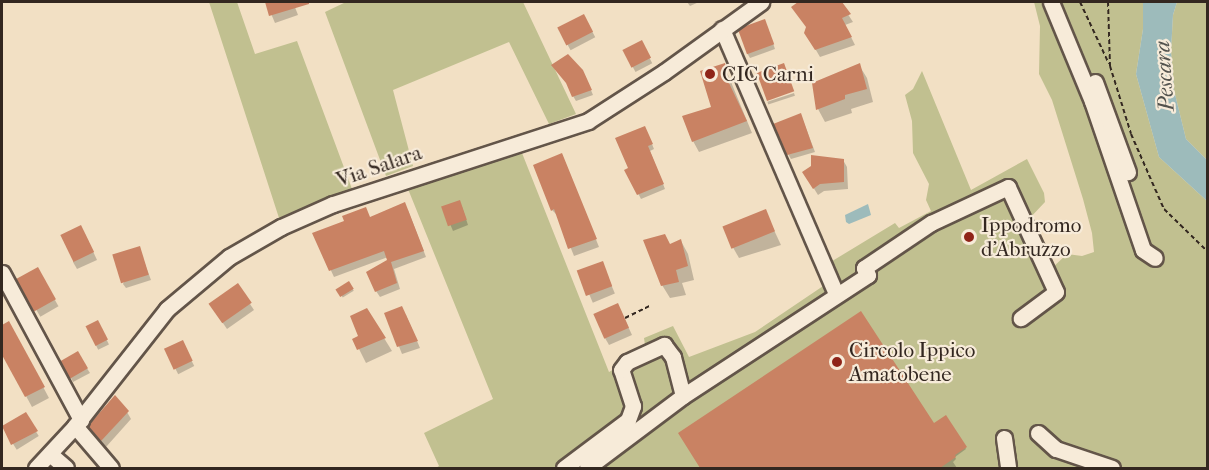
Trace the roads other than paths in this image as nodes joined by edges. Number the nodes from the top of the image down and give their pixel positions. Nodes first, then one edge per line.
1 (761, 2) edge
2 (1051, 2) edge
3 (1061, 2) edge
4 (722, 29) junction
5 (2, 273) edge
6 (836, 294) junction
7 (1021, 318) dead end
8 (683, 396) junction
9 (78, 423) junction
10 (1038, 433) dead end
11 (1004, 438) dead end
12 (50, 454) junction
13 (36, 468) edge
14 (66, 468) edge
15 (111, 468) edge
16 (564, 468) edge
17 (587, 468) edge
18 (1008, 468) edge
19 (1112, 468) edge

1 - 4 street, Via Salara
2 - 3 street
4 - 6 street
4 - 9 street, Via Salara
5 - 9 street
6 - 7 street
6 - 8 street
8 - 16 street
8 - 17 street
9 - 12 street, Via Salara
9 - 15 street
10 - 19 street
11 - 18 street
12 - 13 street, Via Salara
12 - 14 street

